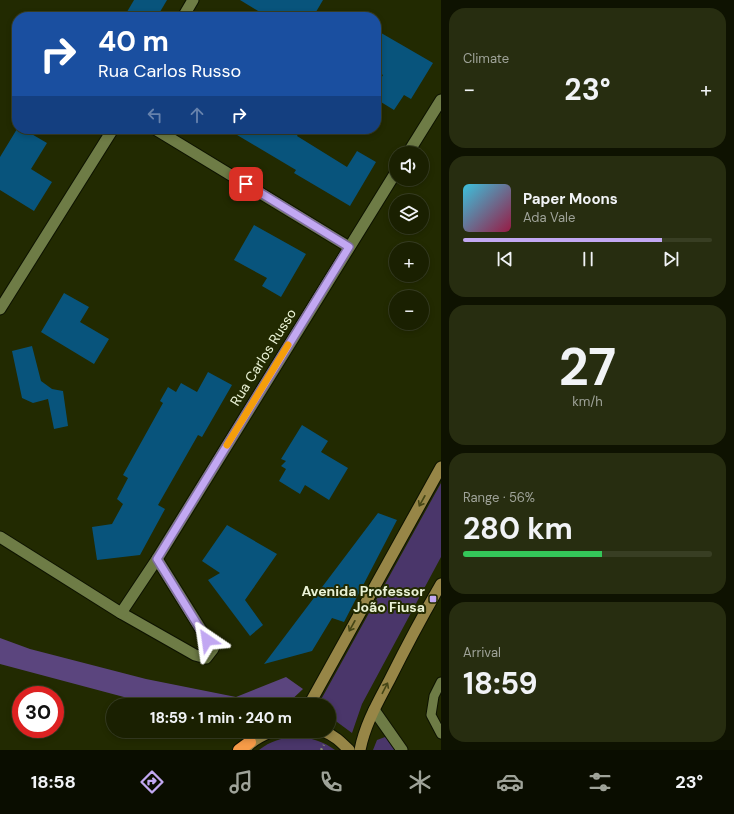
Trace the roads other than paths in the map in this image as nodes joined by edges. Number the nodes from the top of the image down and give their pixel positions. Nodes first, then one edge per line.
1 (193, 0) edge
2 (186, 12) edge
3 (441, 100) edge
4 (110, 134) edge
5 (163, 134) edge
6 (412, 146) edge
7 (389, 183) edge
8 (349, 247) junction
9 (0, 309) edge
10 (441, 467) edge
11 (0, 537) edge
12 (157, 559) junction
13 (441, 584) edge
14 (121, 613) junction
15 (441, 682) edge
16 (313, 698) edge
17 (374, 710) junction
18 (441, 734) edge
19 (260, 738) edge
20 (336, 738) edge
21 (247, 746) edge
22 (239, 750) edge
23 (349, 750) edge
24 (360, 750) edge
25 (402, 750) edge

1 - 2 street
3 - 6 street
4 - 9 street
5 - 8 street
7 - 8 street, Rua Carlos Russo
8 - 12 street, Rua Carlos Russo
10 -> 16 main road
11 - 14 street
12 - 14 street, Rua Carlos Russo
12 - 14 street
17 -> 13 main road
15 - 18 lane
17 - 24 main road
17 - 25 street
19 - 21 main road
20 - 23 main road
21 - 22 highway

